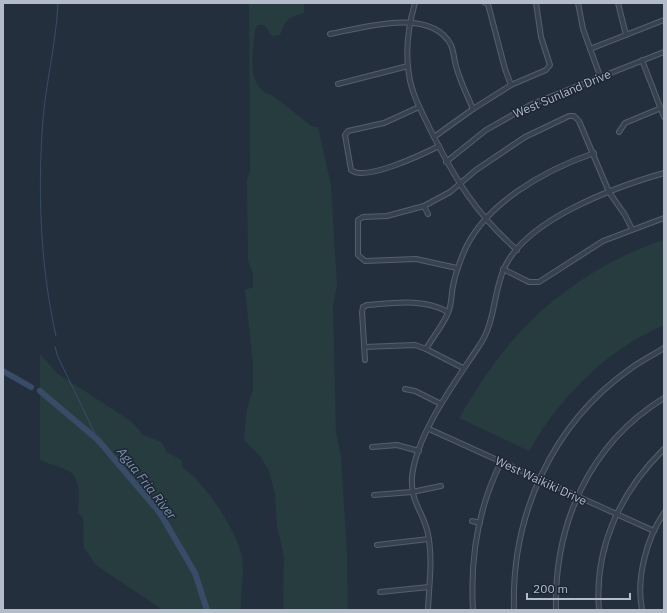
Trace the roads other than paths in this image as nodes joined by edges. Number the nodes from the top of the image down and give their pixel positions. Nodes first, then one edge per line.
1 (415, 3) edge
2 (485, 3) edge
3 (536, 3) edge
4 (578, 3) edge
5 (618, 3) edge
6 (664, 20) edge
7 (410, 21) junction
8 (330, 34) dead end
9 (626, 35) junction
10 (590, 49) junction
11 (664, 52) edge
12 (642, 60) junction
13 (408, 66) junction
14 (600, 76) junction
15 (338, 84) dead end
16 (511, 85) junction
17 (419, 107) junction
18 (661, 108) junction
19 (473, 109) junction
20 (664, 117) edge
21 (619, 132) dead end
22 (434, 137) junction
23 (438, 146) junction
24 (594, 152) junction
25 (446, 162) junction
26 (664, 173) edge
27 (459, 185) junction
28 (609, 192) junction
29 (424, 206) junction
30 (428, 214) dead end
31 (486, 218) junction
32 (664, 218) edge
33 (632, 229) junction
34 (517, 250) junction
35 (457, 268) junction
36 (503, 270) junction
37 (535, 282) junction
38 (535, 288) dead end
39 (448, 312) junction
40 (492, 316) junction
41 (498, 318) dead end
42 (364, 347) junction
43 (664, 348) edge
44 (426, 349) junction
45 (365, 360) dead end
46 (463, 368) junction
47 (405, 389) dead end
48 (664, 398) edge
49 (441, 404) junction
50 (429, 429) junction
51 (372, 447) dead end
52 (664, 449) edge
53 (419, 451) junction
54 (501, 462) junction
55 (538, 479) junction
56 (441, 486) dead end
57 (412, 492) junction
58 (374, 495) dead end
59 (577, 497) junction
60 (664, 513) edge
61 (616, 514) junction
62 (472, 521) dead end
63 (480, 523) junction
64 (654, 530) junction
65 (429, 539) junction
66 (377, 545) dead end
67 (429, 587) junction
68 (380, 592) dead end
69 (428, 610) edge
70 (473, 610) edge
71 (514, 610) edge
72 (556, 610) edge
73 (599, 610) edge
74 (642, 610) edge

1 - 7 street
2 - 16 street
3 - 16 street
4 - 10 street
5 - 9 street
6 - 9 street
7 - 8 street
7 - 13 street
7 - 19 street
9 - 10 street
10 - 14 street
11 - 12 street, West Sunland Drive
12 - 14 street, West Sunland Drive
12 - 18 street
13 - 15 street
13 - 17 street
14 - 25 street, West Sunland Drive
16 - 19 street
17 - 22 street
17 - 23 street
18 - 20 street
18 - 21 street
19 - 22 street
22 - 23 street
23 - 25 street
24 - 27 street
24 - 28 street
24 - 31 street
25 - 27 street
26 - 28 street
27 - 29 street
27 - 31 street
28 - 33 street
28 - 34 street
29 - 30 street
29 - 35 street
31 - 34 street
31 - 35 street
32 - 33 street
33 - 37 street
34 - 36 street
35 - 39 street
36 - 37 street
36 - 40 street
37 - 38 street
39 - 42 street
39 - 44 street
40 - 41 street
40 - 46 street
42 - 44 street
42 - 45 street
43 - 55 street
44 - 46 street
46 - 49 street
47 - 49 street
48 - 59 street
49 - 50 street
50 - 53 street
50 - 54 street, West Waikiki Drive
51 - 53 street
52 - 61 street
53 - 57 street
54 - 55 street, West Waikiki Drive
54 - 63 street
55 - 59 street, West Waikiki Drive
55 - 71 street
56 - 57 street
57 - 58 street
57 - 65 street
59 - 61 street, West Waikiki Drive
59 - 72 street
60 - 64 street
61 - 64 street, West Waikiki Drive
61 - 73 street
62 - 63 street
63 - 70 street
64 - 74 street
65 - 66 street
65 - 67 street
67 - 68 street
67 - 69 street

